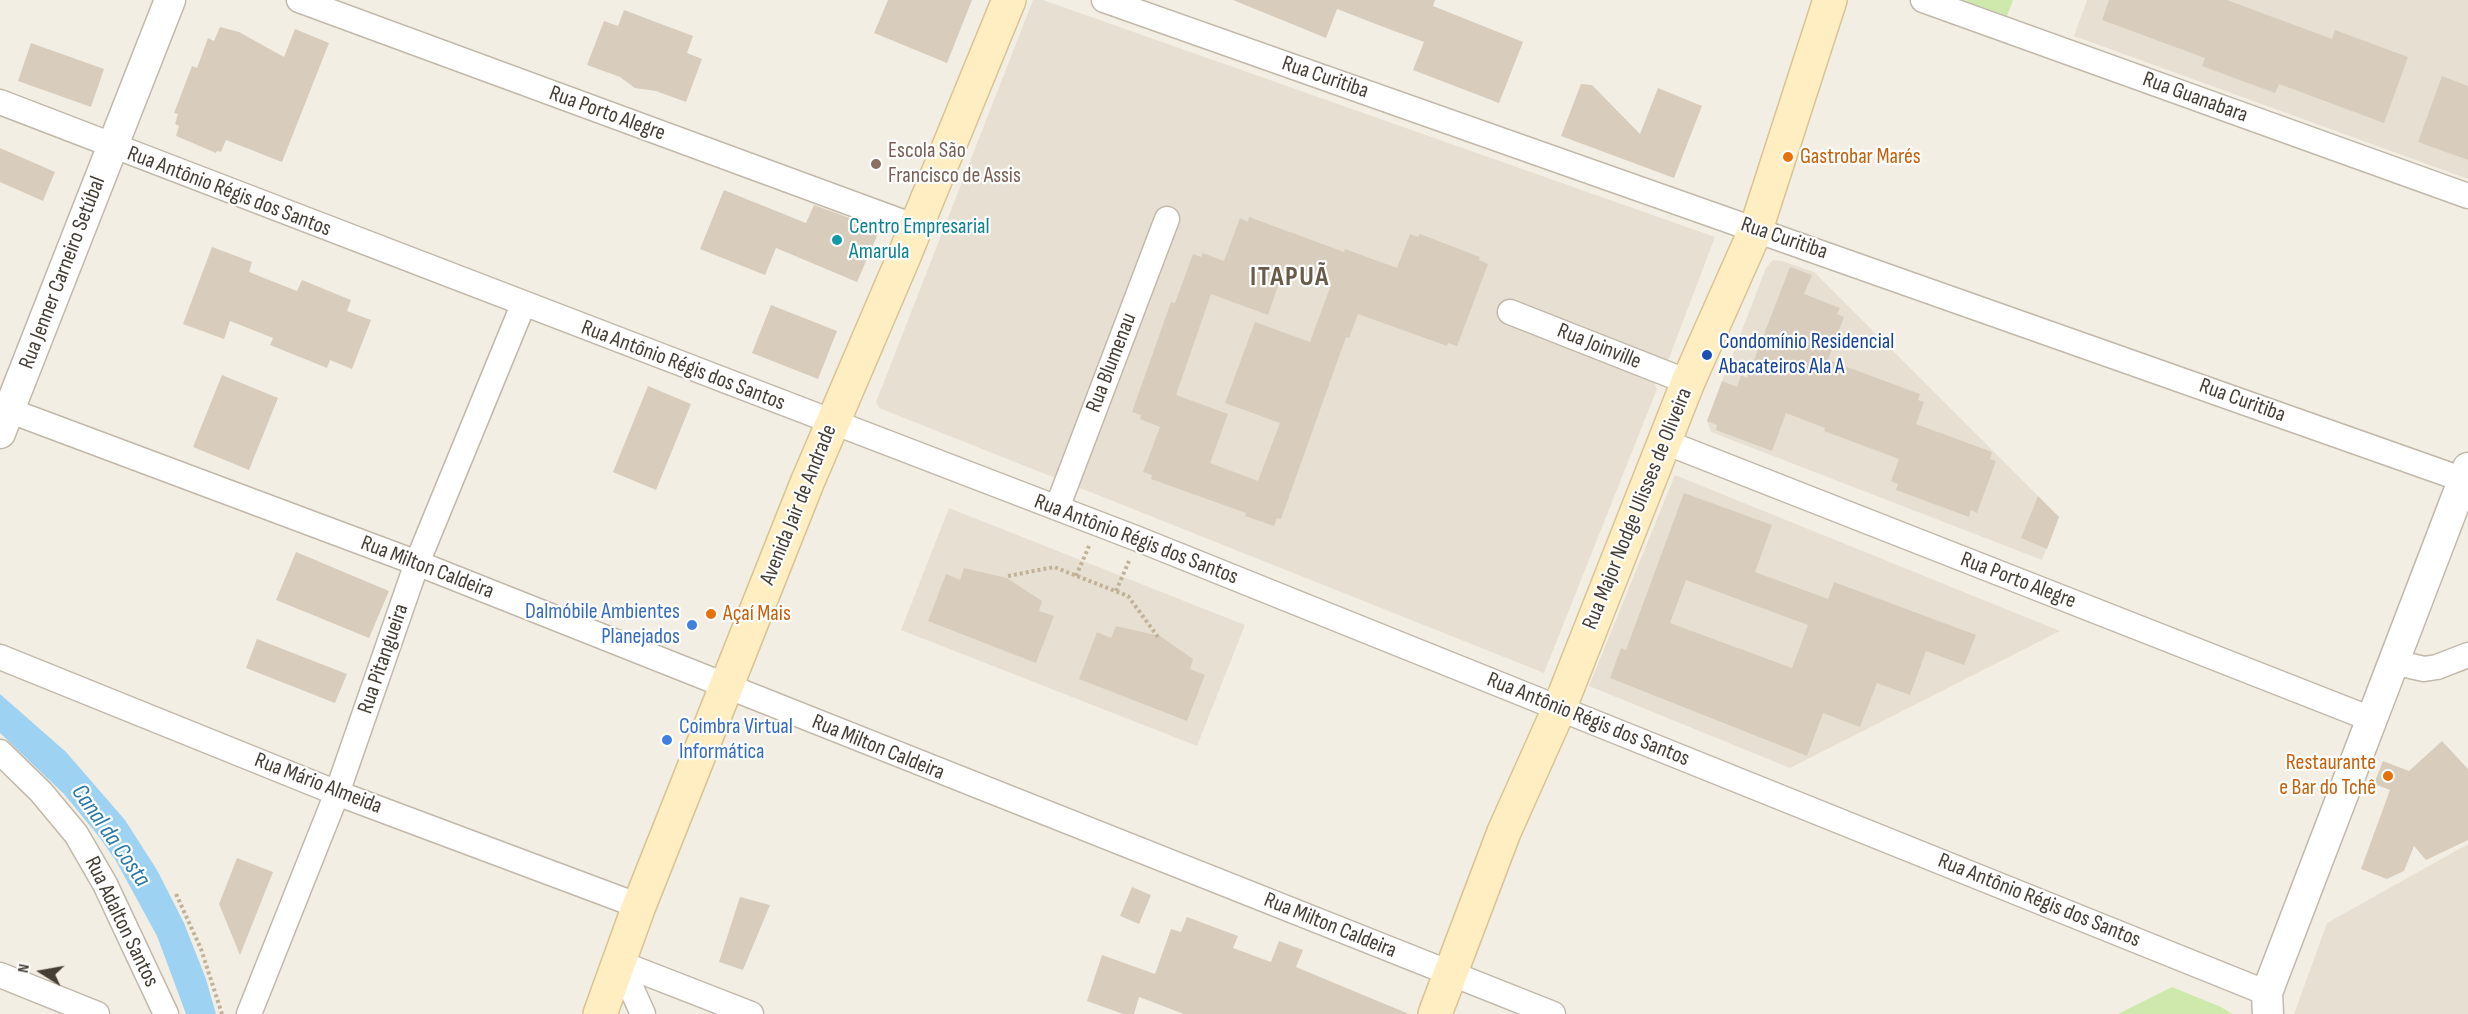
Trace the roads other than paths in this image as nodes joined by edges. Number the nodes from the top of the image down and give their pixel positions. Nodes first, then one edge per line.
1 (170, 0) edge
2 (298, 0) edge
3 (1009, 0) edge
4 (1104, 0) edge
5 (1830, 0) edge
6 (1923, 0) edge
7 (0, 102) edge
8 (112, 147) junction
9 (2468, 196) edge
10 (1167, 219) dead end
11 (916, 227) junction
12 (1756, 229) junction
13 (523, 305) junction
14 (1510, 312) dead end
15 (1688, 382) junction
16 (3, 417) edge
17 (832, 424) junction
18 (1665, 442) junction
19 (2466, 474) edge
20 (1057, 508) junction
21 (417, 563) junction
22 (2468, 655) edge
23 (0, 657) edge
24 (2393, 662) junction
25 (726, 687) junction
26 (1559, 709) junction
27 (2371, 719) junction
28 (0, 752) edge
29 (337, 793) junction
30 (639, 906) junction
31 (620, 963) junction
32 (1450, 974) junction
33 (0, 975) edge
34 (2268, 996) edge
35 (97, 1014) edge
36 (166, 1014) edge
37 (249, 1014) edge
38 (600, 1014) edge
39 (643, 1014) edge
40 (751, 1014) edge
41 (1435, 1014) edge
42 (1553, 1014) edge

1 - 8 street, Rua Jenner Carneiro Setúbal
2 - 11 street, Rua Porto Alegre
3 - 11 main road, Avenida Jair de Andrade
4 - 12 street, Rua Curitiba
5 - 12 main road, Rua Major Nodge Ulisses de Oliveira
6 - 9 street, Rua Guanabara
7 - 8 street, Rua Antônio Régis dos Santos
8 - 13 street, Rua Antônio Régis dos Santos
8 - 16 street, Rua Jenner Carneiro Setúbal
10 - 20 street, Rua Blumenau
11 - 17 main road, Avenida Jair de Andrade
12 - 15 main road, Rua Major Nodge Ulisses de Oliveira
12 - 19 street, Rua Curitiba
13 - 17 street, Rua Antônio Régis dos Santos
13 - 21 street, Rua Pitangueira
14 - 15 street, Rua Joinville
15 - 18 main road, Rua Major Nodge Ulisses de Oliveira
16 - 21 street, Rua Milton Caldeira
17 - 20 street, Rua Antônio Régis dos Santos
17 - 25 main road, Avenida Jair de Andrade
18 - 26 main road, Rua Major Nodge Ulisses de Oliveira
18 - 27 street, Rua Porto Alegre
19 - 24 street
20 - 26 street, Rua Antônio Régis dos Santos
21 - 25 street, Rua Milton Caldeira
21 - 29 street, Rua Pitangueira
22 - 24 street
23 - 29 street, Rua Mário Almeida
24 - 27 street
25 - 30 main road, Avenida Jair de Andrade
25 - 32 street, Rua Milton Caldeira
26 - 32 main road, Rua Major Nodge Ulisses de Oliveira
26 - 34 street, Rua Antônio Régis dos Santos
27 - 34 street
28 - 36 street, Rua Adalton Santos
29 - 30 street, Rua Mário Almeida
29 - 37 street, Rua Pitangueira
30 - 31 main road, Avenida Jair de Andrade
31 - 38 main road, Avenida Jair de Andrade
31 - 39 street
31 - 40 street
32 - 41 main road, Rua Major Nodge Ulisses de Oliveira
32 - 42 street, Rua Milton Caldeira
33 - 35 street

